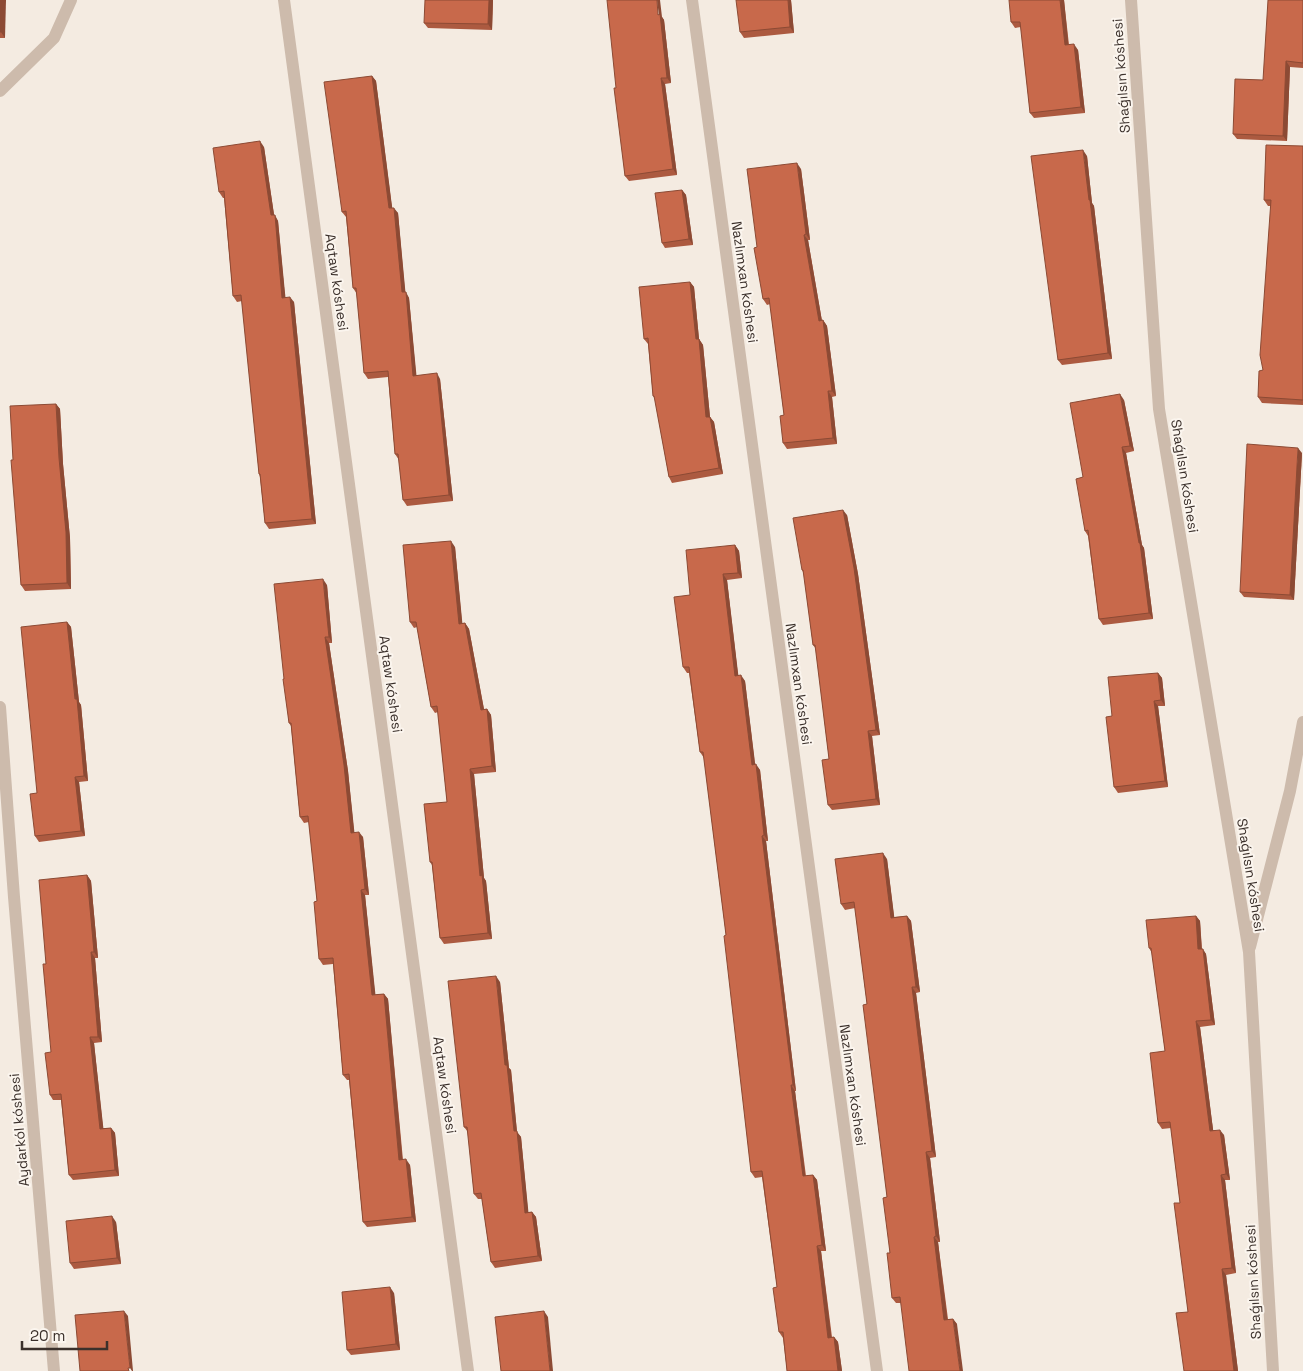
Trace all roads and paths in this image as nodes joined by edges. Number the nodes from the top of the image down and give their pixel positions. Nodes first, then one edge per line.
1 (71, 0) edge
2 (284, 0) edge
3 (692, 0) edge
4 (1131, 0) edge
5 (0, 91) edge
6 (0, 706) edge
7 (1303, 722) edge
8 (1249, 952) junction
9 (54, 1371) edge
10 (468, 1371) edge
11 (877, 1371) edge
12 (1273, 1371) edge

1 - 5 street
2 - 10 street, Aqtaw kóshesi
3 - 11 street, Nazlımxan kóshesi
4 - 8 street, Shaǵılsın kóshesi
6 - 9 street, Aydarkól kóshesi
7 - 8 street, Shaǵılsın kóshesi
8 - 12 street, Shaǵılsın kóshesi

